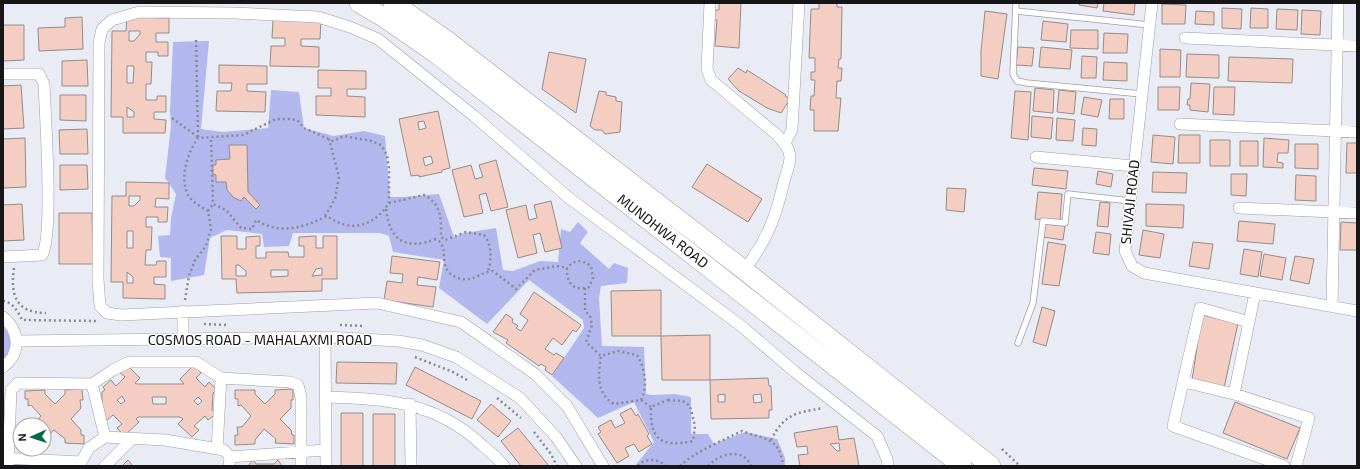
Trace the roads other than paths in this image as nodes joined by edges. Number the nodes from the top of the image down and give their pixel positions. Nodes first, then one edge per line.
1 (359, 3) edge
2 (393, 3) edge
3 (710, 3) edge
4 (799, 3) edge
5 (1016, 3) edge
6 (1152, 3) edge
7 (1338, 3) edge
8 (1016, 11) junction
9 (1150, 26) junction
10 (1185, 38) dead end
11 (1337, 45) junction
12 (1357, 46) edge
13 (3, 74) edge
14 (1142, 94) junction
15 (1180, 124) dead end
16 (1336, 131) junction
17 (1357, 132) edge
18 (785, 144) junction
19 (1036, 157) dead end
20 (1134, 166) junction
21 (635, 186) junction
22 (624, 201) junction
23 (1130, 201) junction
24 (1239, 208) dead end
25 (1334, 212) junction
26 (1357, 213) edge
27 (3, 257) edge
28 (744, 270) junction
29 (1255, 293) junction
30 (1332, 307) junction
31 (183, 311) junction
32 (1357, 311) edge
33 (3, 317) edge
34 (1249, 322) junction
35 (325, 337) junction
36 (183, 339) junction
37 (17, 341) junction
38 (1018, 343) dead end
39 (3, 367) edge
40 (221, 378) junction
41 (1184, 382) junction
42 (92, 384) junction
43 (1234, 394) junction
44 (326, 397) junction
45 (410, 404) junction
46 (105, 437) junction
47 (132, 438) junction
48 (217, 449) junction
49 (325, 450) junction
50 (301, 452) junction
51 (6, 461) edge
52 (229, 462) edge
53 (81, 464) edge
54 (105, 466) edge
55 (301, 466) edge
56 (326, 466) edge
57 (410, 466) edge
58 (504, 466) edge
59 (576, 466) edge
60 (603, 466) edge
61 (888, 466) edge
62 (962, 466) edge
63 (991, 466) edge
64 (1284, 466) edge
65 (1296, 466) edge

1 - 22 highway, MUNDHWA ROAD
2 - 21 highway, MUNDHWA ROAD
3 - 18 street
4 - 18 street
5 - 8 lane
6 - 9 street, SHIVAJI ROAD
7 - 11 street
8 - 9 lane
8 - 14 lane
9 - 14 street, SHIVAJI ROAD
10 - 11 street
11 - 12 street
11 - 16 street
13 - 27 street
14 - 20 street, SHIVAJI ROAD
15 - 16 street
16 - 17 street
16 - 25 street
18 - 28 street
19 - 20 street
20 - 23 street, SHIVAJI ROAD
21 - 22 highway
21 - 28 highway, MUNDHWA ROAD
22 - 62 highway, MUNDHWA ROAD
23 - 29 street, SHIVAJI ROAD
23 - 38 lane
24 - 25 street
25 - 26 street
25 - 30 street
28 - 63 highway, MUNDHWA ROAD
29 - 30 street, SHIVAJI ROAD
29 - 34 street
30 - 32 street, SHIVAJI ROAD
31 - 36 street
31 - 60 street
31 - 61 street
33 - 37 street
34 - 41 street
34 - 43 street
35 - 36 street, COSMOS ROAD - MAHALAXMI ROAD
35 - 44 street
35 - 59 street, COSMOS ROAD - MAHALAXMI ROAD
36 - 37 street, COSMOS ROAD - MAHALAXMI ROAD
37 - 39 street
40 - 42 street
40 - 48 street
40 - 50 street
41 - 43 street
41 - 64 street
42 - 46 street
42 - 51 street
43 - 65 street
44 - 45 street
44 - 49 street
45 - 57 street
45 - 58 street
46 - 47 street
46 - 53 street
47 - 48 street
47 - 54 street
48 - 52 street
49 - 50 street
49 - 56 street
50 - 52 street
50 - 55 street
51 - 53 street

